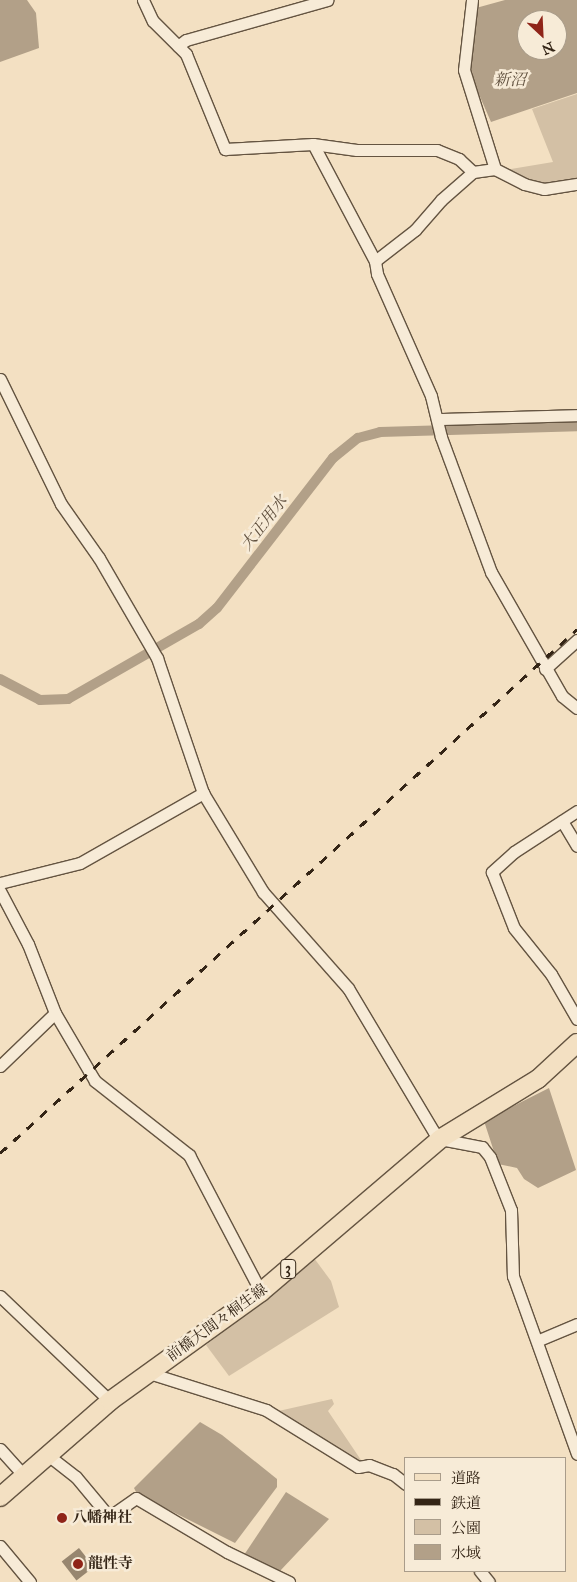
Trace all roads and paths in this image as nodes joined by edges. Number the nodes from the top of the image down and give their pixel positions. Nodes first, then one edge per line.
1 (143, 0) edge
2 (326, 0) edge
3 (472, 0) edge
4 (178, 46) junction
5 (313, 144) junction
6 (495, 169) junction
7 (474, 172) junction
8 (577, 184) edge
9 (375, 261) junction
10 (0, 379) edge
11 (577, 415) edge
12 (438, 421) junction
13 (577, 640) edge
14 (545, 669) junction
15 (577, 708) edge
16 (203, 793) junction
17 (577, 811) edge
18 (562, 821) junction
19 (577, 846) edge
20 (0, 883) edge
21 (0, 892) edge
22 (55, 1013) junction
23 (577, 1019) edge
24 (577, 1042) edge
25 (0, 1066) edge
26 (440, 1138) junction
27 (262, 1292) junction
28 (0, 1296) edge
29 (577, 1324) edge
30 (539, 1340) junction
31 (149, 1373) junction
32 (110, 1401) junction
33 (0, 1449) edge
34 (577, 1454) edge
35 (49, 1456) junction
36 (25, 1477) junction
37 (404, 1482) edge
38 (0, 1497) edge
39 (0, 1546) edge
40 (481, 1572) edge
41 (30, 1582) edge
42 (289, 1582) edge
43 (489, 1582) edge

1 - 4 street
2 - 4 street
3 - 6 street
4 - 5 street
5 - 7 street
5 - 9 street
6 - 7 street
6 - 8 street
7 - 9 street
9 - 12 street
10 - 16 street
11 - 12 street
12 - 14 street
13 - 14 street
14 - 15 street
16 - 20 street
16 - 26 street
17 - 18 street
18 - 19 street
18 - 23 street
21 - 22 street
22 - 25 street
22 - 27 street
24 - 26 main road, 前橋大間々桐生線 / 3
26 - 27 main road, 前橋大間々桐生線 / 3
26 - 30 street
27 - 31 main road, 前橋大間々桐生線 / 3
28 - 32 street
29 - 30 street
30 - 34 street
31 - 32 main road, 前橋大間々桐生線 / 3
31 - 37 street
32 - 35 main road, 前橋大間々桐生線 / 3
33 - 36 street
35 - 36 main road, 前橋大間々桐生線 / 3
35 - 42 street
36 - 38 main road, 前橋大間々桐生線 / 3
39 - 41 street
40 - 43 street

